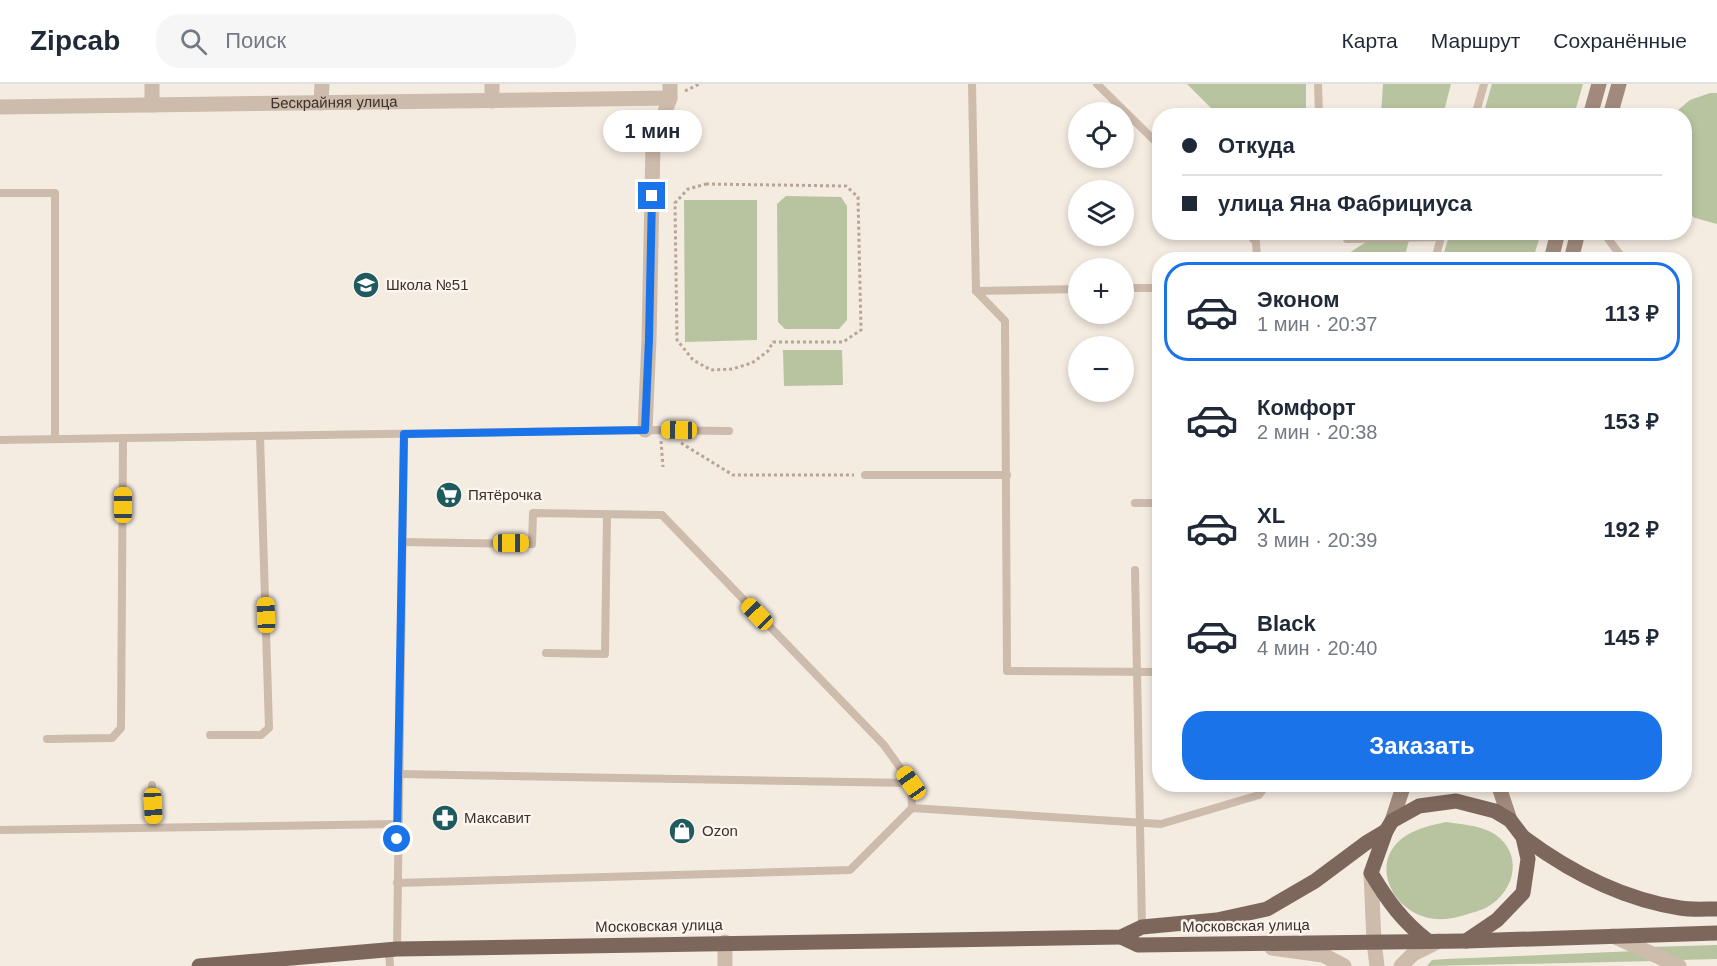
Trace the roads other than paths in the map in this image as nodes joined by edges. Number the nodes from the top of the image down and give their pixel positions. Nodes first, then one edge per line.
1 (152, 84) edge
2 (322, 84) edge
3 (492, 84) edge
4 (972, 84) edge
5 (1097, 84) edge
6 (1318, 84) edge
7 (1484, 84) edge
8 (1599, 84) edge
9 (1619, 84) edge
10 (670, 91) edge
11 (492, 101) junction
12 (321, 103) junction
13 (152, 105) junction
14 (0, 107) edge
15 (1319, 108) edge
16 (1477, 108) edge
17 (1592, 108) edge
18 (1612, 108) edge
19 (1152, 138) edge
20 (0, 193) edge
21 (1134, 288) edge
22 (1152, 288) edge
23 (1068, 289) edge
24 (976, 291) junction
25 (645, 430) junction
26 (729, 431) dead end
27 (404, 434) junction
28 (260, 436) junction
29 (123, 438) junction
30 (55, 439) junction
31 (0, 440) edge
32 (865, 475) road end
33 (1007, 475) junction
34 (1135, 503) dead end
35 (1152, 504) edge
36 (607, 515) junction
37 (402, 542) junction
38 (1135, 570) dead end
39 (546, 653) dead end
40 (1137, 672) junction
41 (1152, 672) edge
42 (210, 735) dead end
43 (47, 739) dead end
44 (399, 774) junction
45 (911, 783) junction
46 (152, 785) dead end
47 (1261, 792) edge
48 (1401, 792) edge
49 (1501, 792) edge
50 (912, 808) junction
51 (1510, 820) junction
52 (1140, 823) junction
53 (397, 824) junction
54 (1389, 826) junction
55 (154, 827) junction
56 (0, 830) edge
57 (1524, 837) junction
58 (1371, 873) junction
59 (397, 883) junction
60 (1717, 909) edge
61 (1142, 927) junction
62 (1717, 933) edge
63 (1613, 936) junction
64 (1121, 937) junction
65 (1433, 941) junction
66 (1466, 941) junction
67 (725, 942) junction
68 (1374, 942) junction
69 (1242, 944) junction
70 (392, 956) edge
71 (199, 966) edge
72 (725, 966) edge
73 (1344, 966) edge
74 (1377, 966) edge
75 (1401, 966) edge
76 (1678, 966) edge

1 - 13 street
2 - 12 street
3 - 11 street
4 - 24 lane
5 - 19 lane
6 - 15 lane
7 - 16 lane
8 - 17 main road
9 - 18 main road
10 - 11 street, Бескрайняя улица
10 - 25 street
11 - 12 street, Бескрайняя улица
12 - 13 street, Бескрайняя улица
13 - 14 street, Бескрайняя улица
20 - 30 lane
21 - 22 lane
23 - 24 lane
24 - 33 lane
25 - 26 lane
25 - 27 lane
27 - 28 lane
27 - 37 lane
28 - 29 lane
28 - 42 lane
29 - 30 lane
29 - 43 lane
30 - 31 lane
32 - 33 lane
33 - 40 lane
34 - 35 lane
36 - 37 lane
36 - 39 lane
36 - 45 lane
37 - 44 lane
38 - 40 lane
40 - 41 lane
40 - 52 lane
44 - 45 lane
44 - 53 lane
45 - 50 lane
46 - 55 lane
47 - 52 lane
48 - 54 main road
49 - 51 main road
50 - 52 lane
50 - 59 lane
51 - 54 main road
51 - 57 main road
52 - 61 lane
53 - 55 lane
53 - 59 lane
54 - 58 main road
54 - 61 main road, Московская улица
55 - 56 lane
57 - 60 main road
57 - 66 main road
58 - 65 main road
58 - 68 street
59 - 70 lane
61 - 64 main road, Московская улица
62 - 63 main road
63 - 66 main road
63 - 76 street
64 - 67 main road, Московская улица
64 - 69 main road, Московская улица
65 - 66 main road
65 - 68 main road, Московская улица
65 - 75 street
67 - 70 main road, Московская улица
67 - 72 street
68 - 69 main road, Московская улица
68 - 74 street
69 - 73 street
70 - 71 main road, Московская улица

